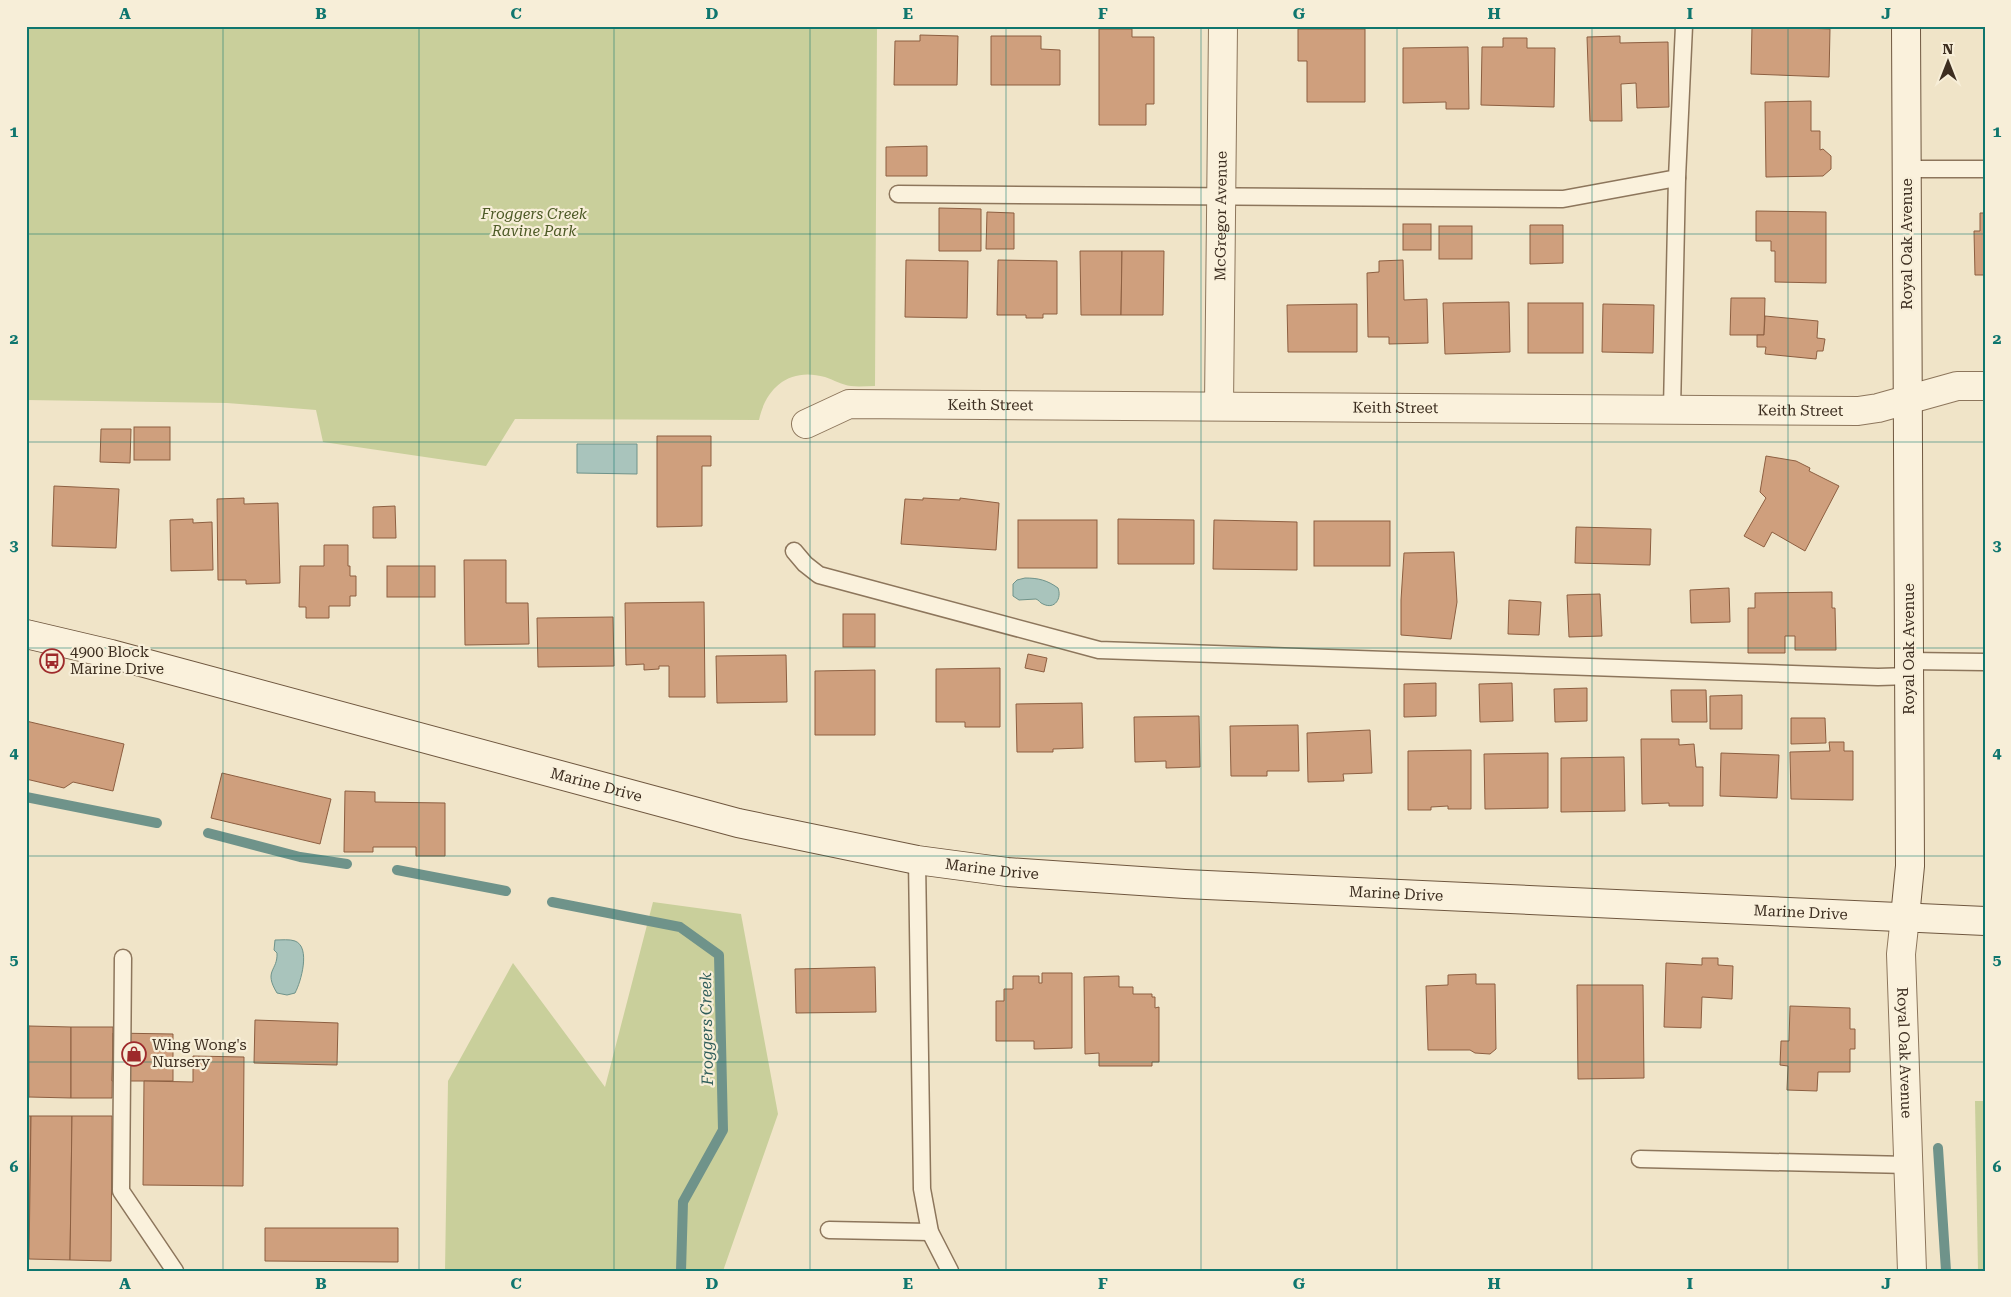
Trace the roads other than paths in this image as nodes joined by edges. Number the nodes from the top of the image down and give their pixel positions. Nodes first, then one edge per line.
1 (1223, 26) edge
2 (1684, 26) edge
3 (1906, 26) edge
4 (1906, 169) junction
5 (1985, 169) edge
6 (1677, 178) junction
7 (898, 194) dead end
8 (1221, 196) junction
9 (1985, 386) edge
10 (1908, 401) junction
11 (1219, 406) junction
12 (1672, 410) junction
13 (806, 424) dead end
14 (794, 551) dead end
15 (26, 634) edge
16 (1985, 662) edge
17 (1909, 669) junction
18 (917, 860) junction
19 (1904, 917) junction
20 (1985, 921) edge
21 (123, 958) dead end
22 (1640, 1159) dead end
23 (1908, 1165) junction
24 (829, 1230) dead end
25 (930, 1232) junction
26 (175, 1271) edge
27 (950, 1271) edge
28 (1912, 1271) edge

1 - 8 street, McGregor Avenue
2 - 6 lane
3 - 4 street, Royal Oak Avenue
4 - 5 lane
4 - 10 street, Royal Oak Avenue
6 - 8 lane
6 - 12 lane
7 - 8 lane
8 - 11 street, McGregor Avenue
9 - 10 street, Keith Street
10 - 12 street, Keith Street
10 - 17 street, Royal Oak Avenue
11 - 12 street, Keith Street
11 - 13 street, Keith Street
14 - 17 lane
15 - 18 street, Marine Drive
16 - 17 lane
17 - 19 street, Royal Oak Avenue
18 - 19 street, Marine Drive
18 - 25 lane
19 - 20 street, Marine Drive
19 - 23 street, Royal Oak Avenue
21 - 26 lane
22 - 23 lane
23 - 28 street, Royal Oak Avenue
24 - 25 lane
25 - 27 lane

